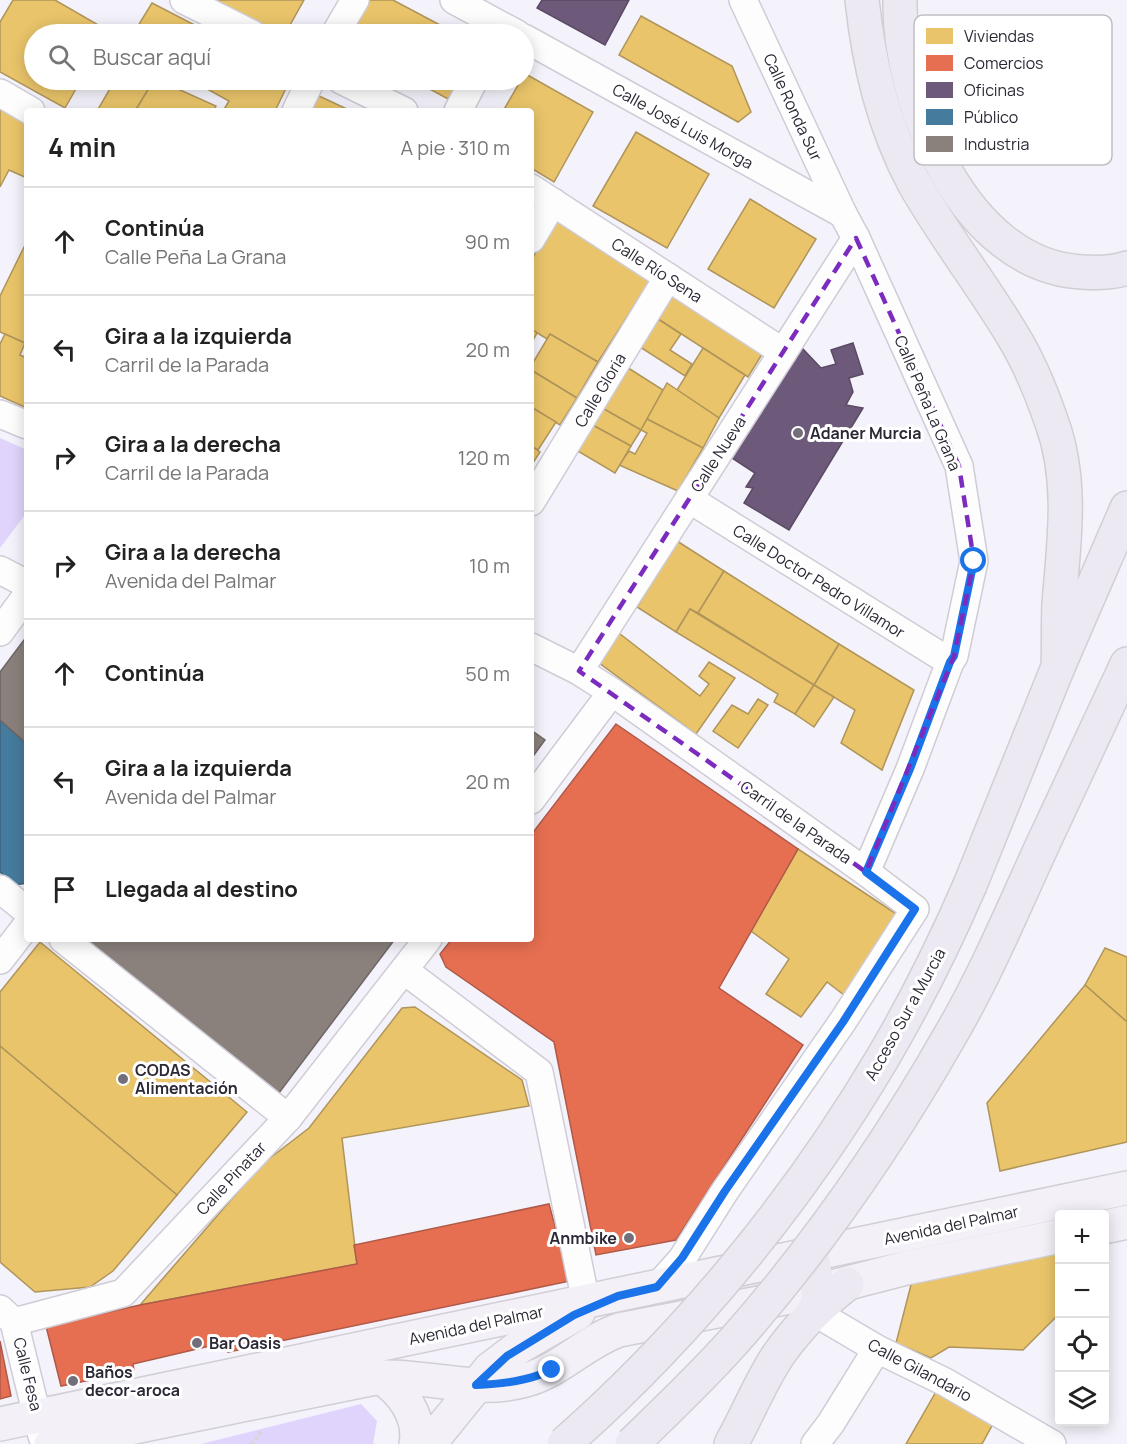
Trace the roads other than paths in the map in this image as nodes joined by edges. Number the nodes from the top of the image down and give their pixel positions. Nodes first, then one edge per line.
1 (184, 0) edge
2 (355, 0) edge
3 (454, 0) edge
4 (742, 0) edge
5 (862, 0) edge
6 (900, 0) edge
7 (232, 24) edge
8 (342, 24) edge
9 (495, 24) edge
10 (534, 46) edge
11 (306, 90) edge
12 (361, 90) edge
13 (469, 90) edge
14 (0, 93) edge
15 (914, 98) edge
16 (26, 108) edge
17 (297, 108) edge
18 (398, 108) edge
19 (460, 108) edge
20 (943, 165) edge
21 (542, 195) edge
22 (843, 214) junction
23 (534, 226) edge
24 (856, 238) junction
25 (1127, 268) edge
26 (668, 277) junction
27 (783, 352) junction
28 (0, 414) edge
29 (24, 424) edge
30 (534, 497) edge
31 (689, 500) junction
32 (1127, 508) edge
33 (0, 570) edge
34 (24, 582) edge
35 (24, 599) edge
36 (0, 632) edge
37 (534, 648) edge
38 (950, 662) junction
39 (1127, 664) edge
40 (1058, 667) junction
41 (579, 671) junction
42 (612, 692) junction
43 (534, 796) edge
44 (866, 872) junction
45 (0, 889) edge
46 (24, 908) edge
47 (24, 929) edge
48 (67, 942) edge
49 (426, 942) edge
50 (0, 960) edge
51 (405, 970) junction
52 (288, 1118) junction
53 (1127, 1188) edge
54 (1127, 1222) edge
55 (1109, 1226) edge
56 (1055, 1237) edge
57 (812, 1255) junction
58 (657, 1287) junction
59 (618, 1296) junction
60 (817, 1296) junction
61 (586, 1302) junction
62 (7, 1316) edge
63 (877, 1348) junction
64 (380, 1377) junction
65 (476, 1385) junction
66 (0, 1424) edge
67 (45, 1435) edge
68 (416, 1444) edge
69 (429, 1444) edge
70 (564, 1444) edge
71 (632, 1444) edge
72 (731, 1444) edge
73 (815, 1444) edge
74 (1052, 1444) edge

1 - 7 street
2 - 8 street
3 - 9 street, Calle José Luis Morga
4 - 22 street, Calle Ronda Sur
5 - 40 highway
6 - 15 highway
10 - 22 street, Calle José Luis Morga
11 - 17 street
12 - 18 street
13 - 19 street
14 - 16 street
20 - 25 highway
21 - 23 street
21 - 26 street, Calle Río Sena
22 - 24 street, Calle Peña La Grana
24 - 27 street, Calle Nueva
24 - 38 street, Calle Peña La Grana
26 - 27 street, Calle Río Sena
26 - 30 street, Calle Gloria
27 - 31 street, Calle Nueva
28 - 29 street
31 - 38 street, Calle Doctor Pedro Villamor
31 - 41 street, Calle Nueva
32 - 40 highway, Acceso Sur a Murcia
33 - 34 street
35 - 36 street
37 - 41 street, Carril de la Parada
38 - 44 street, Calle Peña La Grana
39 - 71 highway, bridge
40 - 70 highway, Acceso Sur a Murcia, bridge
41 - 42 street, Carril de la Parada
42 - 43 street
42 - 44 street, Carril de la Parada
44 - 58 street, Carril de la Parada
45 - 46 street
47 - 50 street
48 - 52 street
49 - 51 street, Calle Pinatar
51 - 52 street, Calle Pinatar
51 - 61 street
52 - 62 street, Calle Pinatar
53 - 57 main road, Avenida del Palmar
54 - 55 main road
56 - 60 main road, Avenida del Palmar
57 - 58 main road, Avenida del Palmar
57 - 60 highway
58 - 59 main road, Avenida del Palmar
59 - 61 main road, Avenida del Palmar
59 - 65 main road
60 - 63 street, Calle Gilandario
60 - 65 main road, Avenida del Palmar
60 - 72 highway
61 - 67 main road, Avenida del Palmar
62 - 67 street, Calle Fesa
63 - 73 street
63 - 74 street, Calle Gilandario
64 - 65 main road, Avenida del Palmar
64 - 67 main road, Avenida del Palmar
64 - 68 main road
65 - 69 main road
66 - 67 main road, Avenida del Palmar

